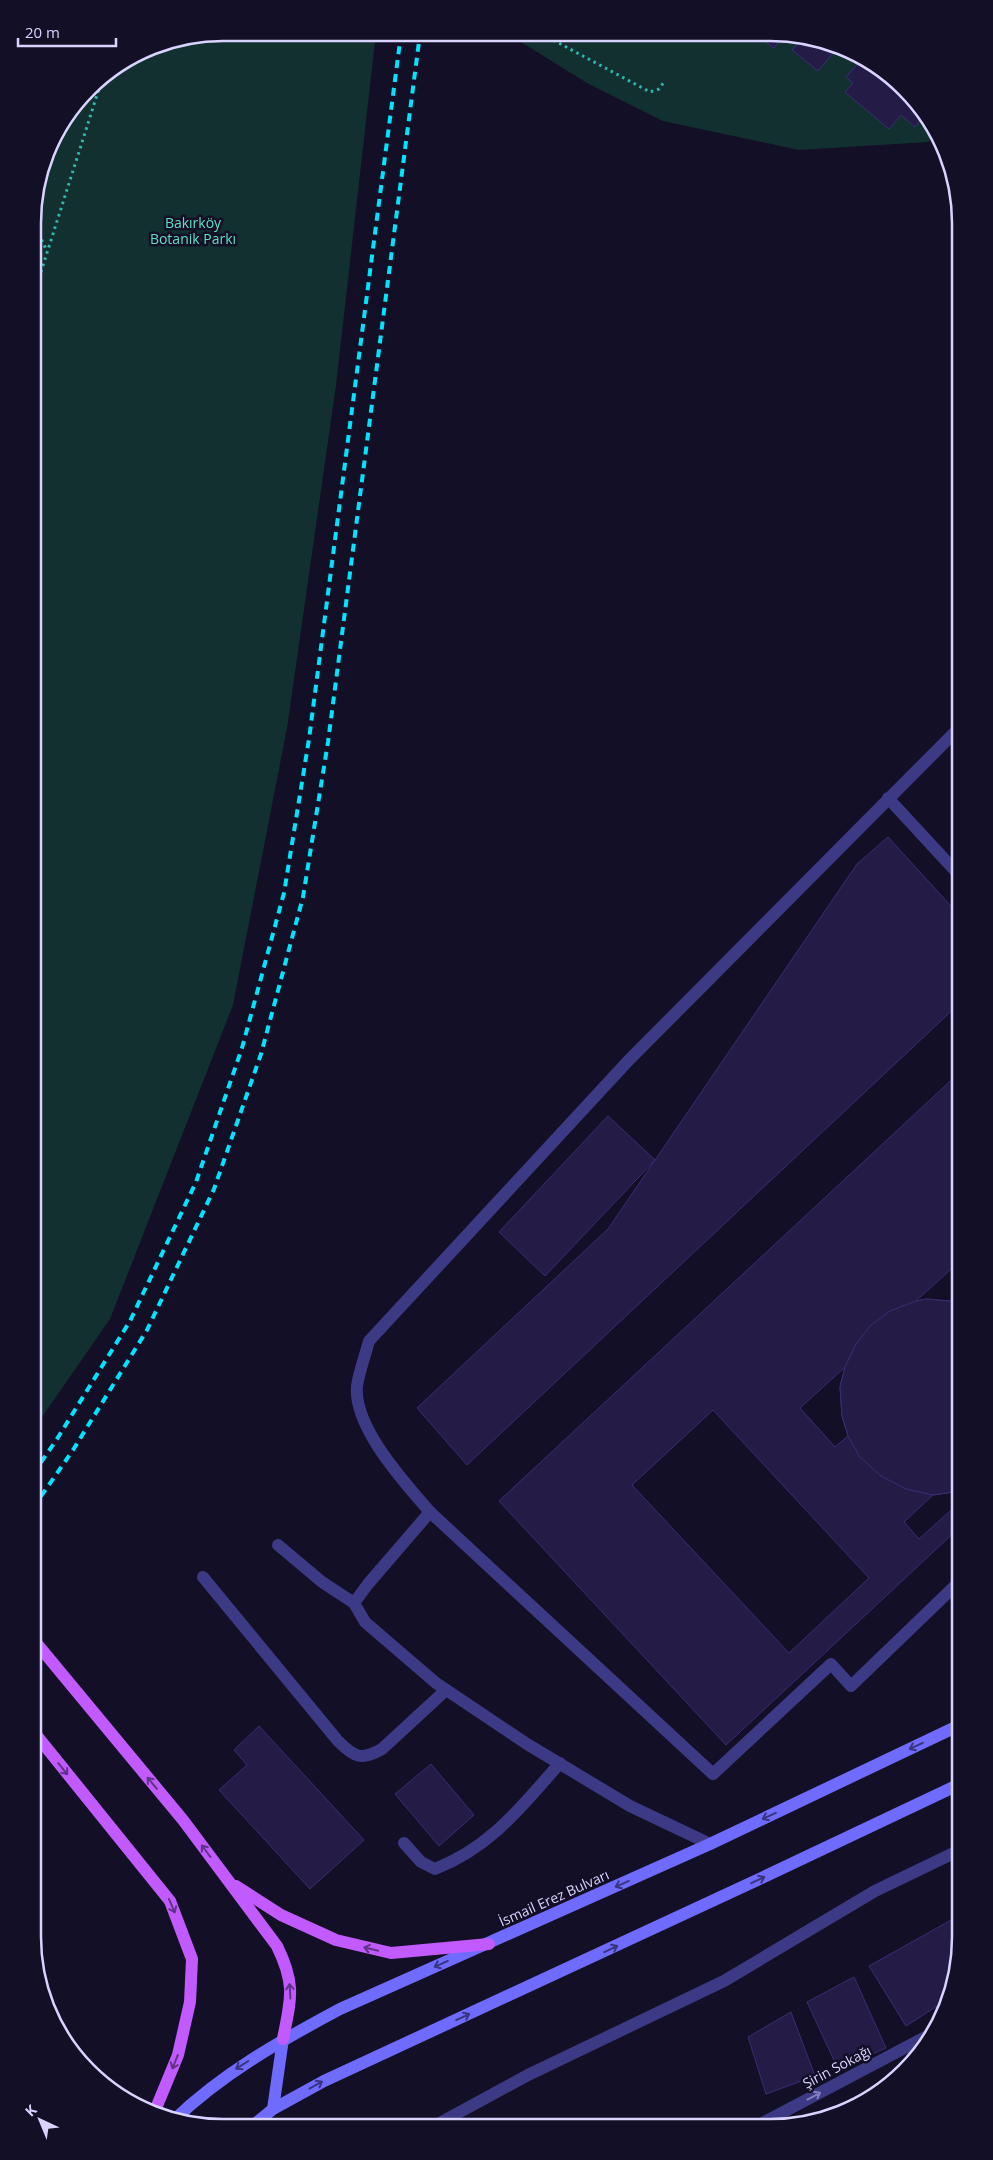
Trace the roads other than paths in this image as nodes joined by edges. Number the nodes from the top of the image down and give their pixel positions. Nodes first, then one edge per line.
1 (952, 735) edge
2 (888, 798) junction
3 (952, 867) edge
4 (430, 1512) junction
5 (278, 1545) dead end
6 (203, 1577) dead end
7 (952, 1589) edge
8 (354, 1603) junction
9 (41, 1649) edge
10 (446, 1690) junction
11 (952, 1729) edge
12 (41, 1742) edge
13 (560, 1763) junction
14 (952, 1788) edge
15 (404, 1843) dead end
16 (710, 1844) junction
17 (952, 1854) edge
18 (230, 1882) junction
19 (489, 1944) junction
20 (283, 2039) junction
21 (920, 2040) edge
22 (157, 2106) edge
23 (273, 2109) junction
24 (181, 2114) edge
25 (261, 2119) edge
26 (447, 2119) edge
27 (770, 2119) edge

1 - 2 street
2 - 3 street
2 - 4 street
4 - 7 street
4 - 8 street
5 - 8 street
6 - 10 street
8 - 10 street
18 -> 9 main road
10 - 13 street
11 -> 16 street, İsmail Erez Bulvarı
12 -> 22 main road
13 - 15 street
13 - 16 street
23 -> 14 street
16 -> 19 street, İsmail Erez Bulvarı
17 - 26 street
19 -> 18 main road
20 -> 18 main road
19 -> 20 street, İsmail Erez Bulvarı
20 - 23 street
20 -> 24 street, İsmail Erez Bulvarı
27 -> 21 street, Şirin Sokağı
23 - 25 street

